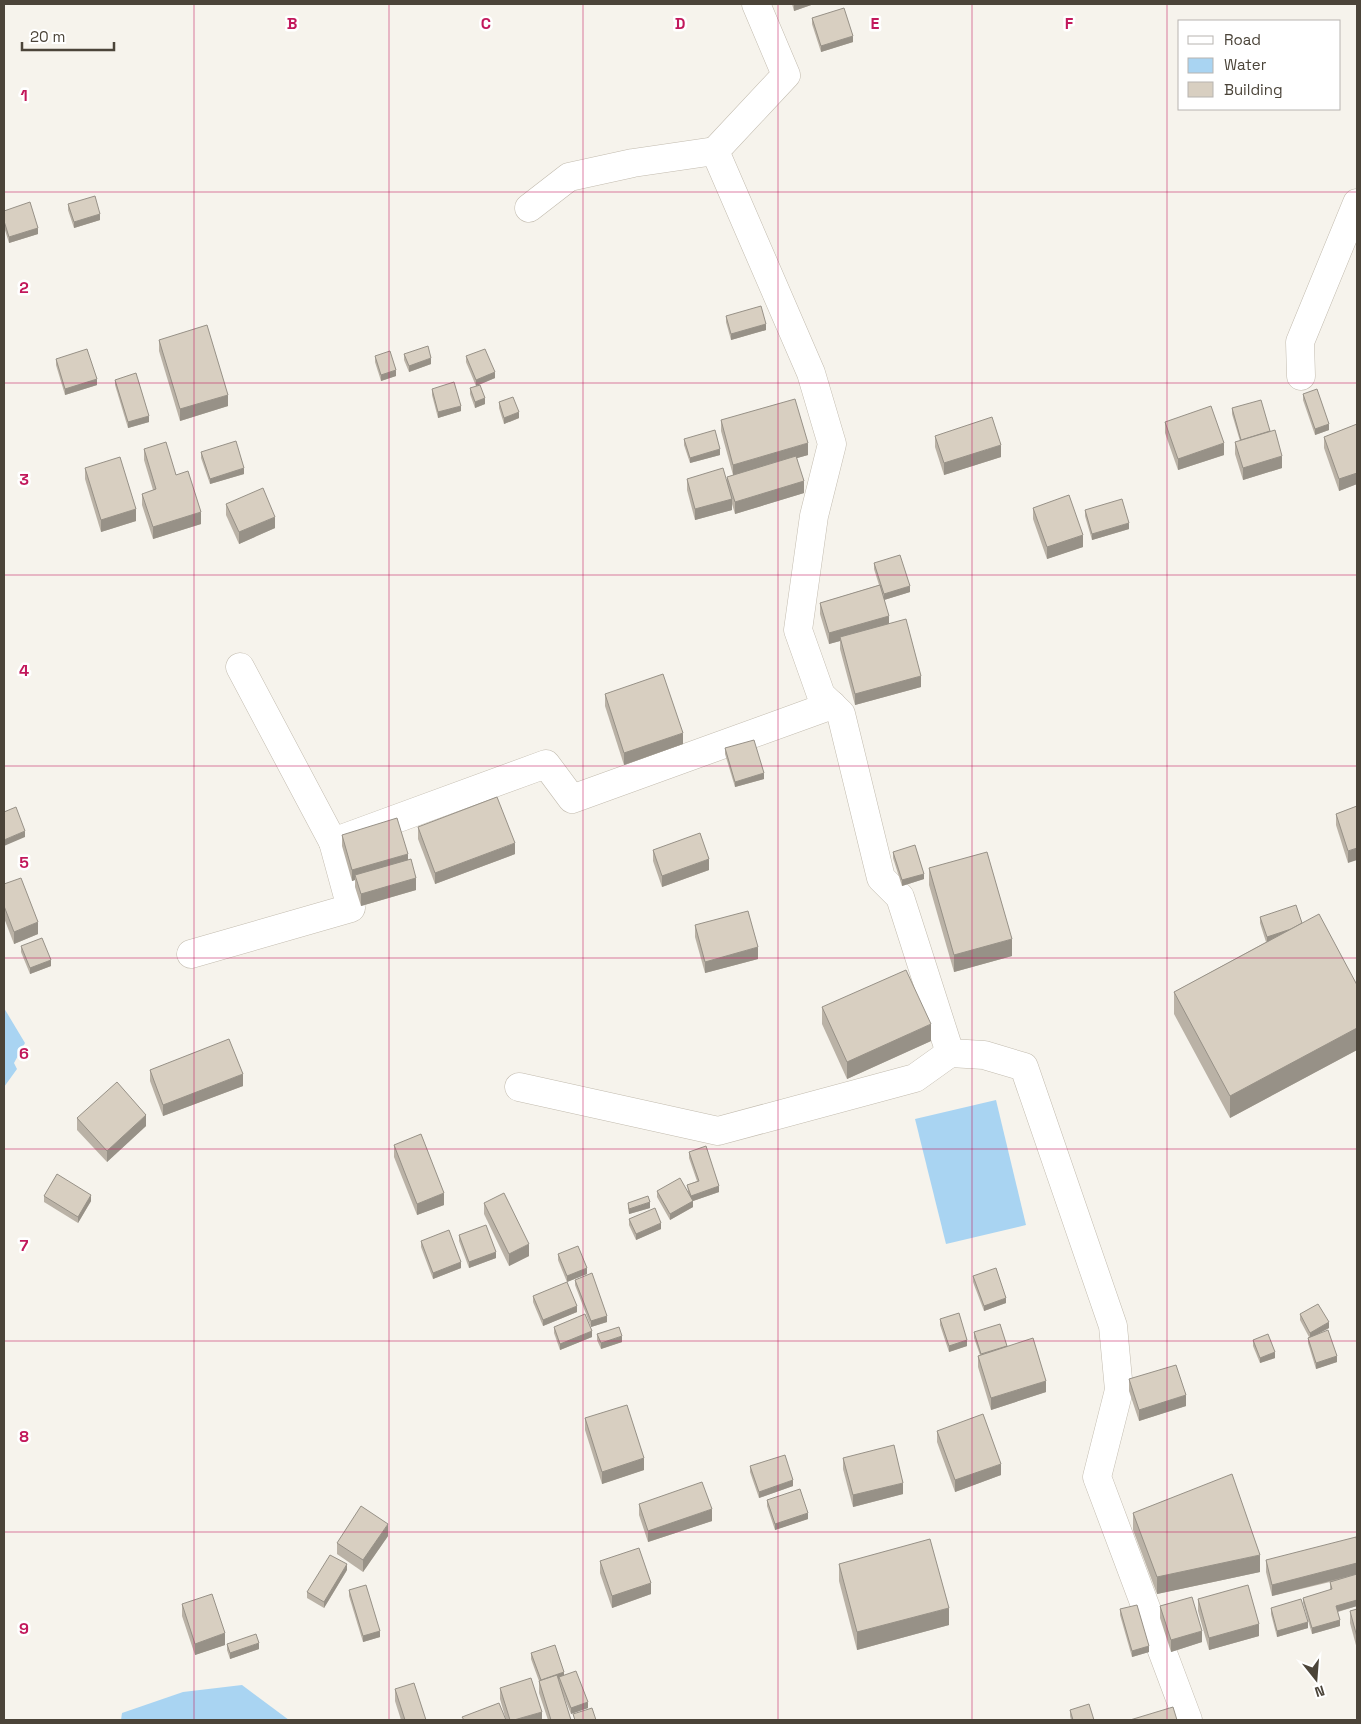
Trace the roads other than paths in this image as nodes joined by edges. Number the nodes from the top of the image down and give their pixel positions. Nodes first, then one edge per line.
1 (756, 4) edge
2 (715, 151) junction
3 (1357, 203) edge
4 (529, 208) dead end
5 (1301, 376) dead end
6 (240, 667) dead end
7 (832, 705) junction
8 (332, 842) junction
9 (191, 954) dead end
10 (950, 1053) junction
11 (519, 1087) dead end
12 (1188, 1720) edge

1 - 2 street
2 - 4 street
2 - 7 street
3 - 5 street
6 - 8 street
7 - 8 street
7 - 10 street
8 - 9 street
10 - 11 street
10 - 12 street

